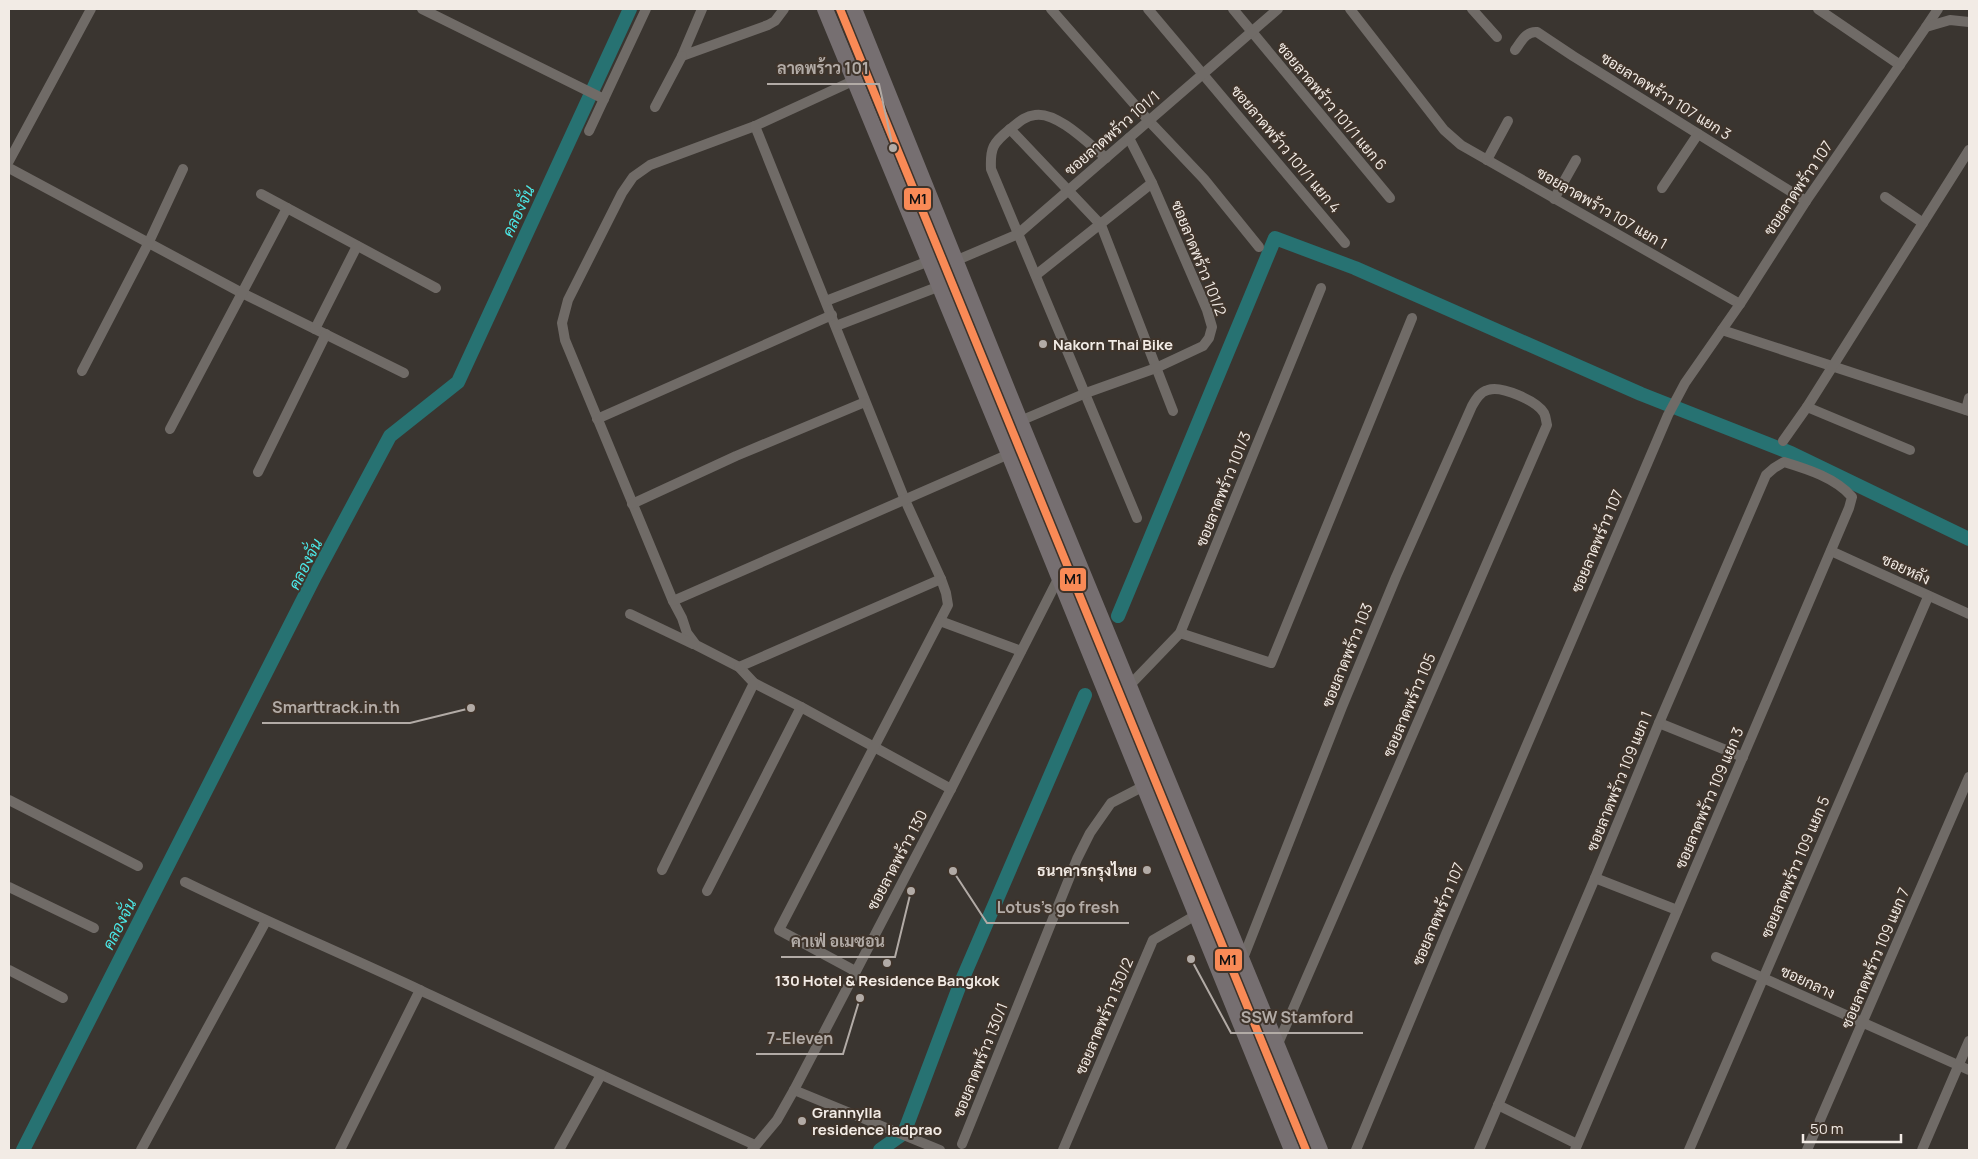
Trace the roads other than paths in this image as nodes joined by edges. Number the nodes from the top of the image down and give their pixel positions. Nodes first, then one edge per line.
1 (91, 9) edge
2 (422, 9) edge
3 (646, 9) edge
4 (702, 9) edge
5 (784, 9) edge
6 (825, 9) edge
7 (854, 9) edge
8 (1051, 9) edge
9 (1148, 9) edge
10 (1233, 9) edge
11 (1278, 9) edge
12 (1350, 9) edge
13 (1472, 9) edge
14 (1818, 9) edge
15 (1938, 9) edge
16 (1969, 22) edge
17 (1926, 27) junction
18 (1251, 32) junction
19 (1496, 37) dead end
20 (1515, 50) dead end
21 (682, 56) junction
22 (1900, 65) junction
23 (1204, 74) junction
24 (855, 80) junction
25 (603, 98) junction
26 (655, 107) dead end
27 (1149, 121) junction
28 (1508, 121) dead end
29 (755, 126) junction
30 (1010, 129) junction
31 (589, 131) dead end
32 (1698, 134) junction
33 (1129, 138) junction
34 (1969, 150) edge
35 (1106, 158) junction
36 (1487, 160) junction
37 (1576, 160) dead end
38 (9, 161) edge
39 (9, 168) edge
40 (183, 169) dead end
41 (1152, 182) junction
42 (1662, 188) dead end
43 (1070, 190) junction
44 (261, 194) dead end
45 (1885, 197) dead end
46 (1390, 198) dead end
47 (1554, 198) junction
48 (1806, 201) junction
49 (287, 208) junction
50 (1923, 223) junction
51 (1101, 225) junction
52 (1018, 234) junction
53 (1345, 243) dead end
54 (148, 244) junction
55 (357, 246) junction
56 (1259, 247) dead end
57 (929, 261) junction
58 (955, 261) junction
59 (1036, 275) junction
60 (940, 286) junction
61 (436, 288) dead end
62 (1321, 288) dead end
63 (242, 293) junction
64 (826, 301) junction
65 (1740, 304) junction
66 (832, 315) junction
67 (1412, 318) dead end
68 (836, 326) junction
69 (315, 329) junction
70 (1722, 330) junction
71 (326, 334) junction
72 (1833, 366) junction
73 (1156, 368) junction
74 (82, 371) dead end
75 (404, 373) dead end
76 (1508, 391) joint
77 (1086, 393) junction
78 (1969, 398) edge
79 (866, 402) junction
80 (1807, 407) junction
81 (1173, 411) dead end
82 (1968, 411) edge
83 (597, 419) junction
84 (1020, 421) junction
85 (170, 429) dead end
86 (1783, 441) dead end
87 (1910, 450) dead end
88 (1009, 454) junction
89 (258, 472) dead end
90 (1816, 475) joint
91 (905, 500) junction
92 (632, 504) junction
93 (1137, 518) dead end
94 (1830, 550) junction
95 (1059, 577) junction
96 (941, 579) junction
97 (1928, 597) junction
98 (673, 601) junction
99 (630, 614) dead end
100 (1969, 614) edge
101 (940, 621) junction
102 (1180, 633) junction
103 (696, 646) junction
104 (1021, 651) junction
105 (739, 668) junction
106 (754, 683) junction
107 (1129, 686) junction
108 (801, 706) junction
109 (1659, 722) junction
110 (873, 748) junction
111 (1743, 757) junction
112 (1969, 777) edge
113 (1144, 786) junction
114 (951, 789) junction
115 (9, 800) edge
116 (138, 866) dead end
117 (662, 870) dead end
118 (1595, 878) junction
119 (185, 882) dead end
120 (9, 887) edge
121 (707, 891) dead end
122 (1677, 910) junction
123 (1196, 914) junction
124 (266, 921) junction
125 (94, 928) dead end
126 (1230, 932) junction
127 (1208, 942) junction
128 (1716, 958) dead end
129 (1242, 961) junction
130 (9, 970) edge
131 (1219, 970) junction
132 (855, 971) junction
133 (1763, 978) junction
134 (420, 990) junction
135 (63, 998) dead end
136 (1862, 1024) junction
137 (1969, 1041) edge
138 (1278, 1046) junction
139 (1959, 1065) junction
140 (1969, 1070) edge
141 (601, 1075) junction
142 (794, 1090) junction
143 (1498, 1106) junction
144 (916, 1144) edge
145 (962, 1144) dead end
146 (1576, 1147) edge
147 (754, 1148) edge
148 (142, 1150) edge
149 (340, 1150) edge
150 (559, 1150) edge
151 (940, 1150) edge
152 (1063, 1150) edge
153 (1292, 1150) edge
154 (1320, 1150) edge
155 (1356, 1150) edge
156 (1479, 1150) edge
157 (1688, 1150) edge
158 (1807, 1150) edge
159 (1922, 1150) edge

1 - 38 street
2 - 25 street
3 - 25 street
4 - 21 street
5 - 21 street
6 - 24 main road
7 - 58 main road
8 - 27 street
9 - 23 street, ซอยลาดพร้าว 101/1 แยก 4
10 - 18 street, ซอยลาดพร้าว 101/1 แยก 6
11 - 18 street, ซอยลาดพร้าว 101/1
12 - 36 street, ซอยลาดพร้าว 107 แยก 1
13 - 19 street
14 - 22 street
15 - 17 street, ซอยลาดพร้าว 107
16 - 17 street
17 - 22 street, ซอยลาดพร้าว 107
18 - 23 street, ซอยลาดพร้าว 101/1
18 - 46 street, ซอยลาดพร้าว 101/1 แยก 6
20 - 32 street, ซอยลาดพร้าว 107 แยก 3
21 - 26 street
22 - 48 street, ซอยลาดพร้าว 107
23 - 27 street, ซอยลาดพร้าว 101/1
23 - 53 street, ซอยลาดพร้าว 101/1 แยก 4
24 - 29 street
24 - 57 main road
25 - 31 street
27 - 33 street, ซอยลาดพร้าว 101/1
27 - 56 street
28 - 36 street
29 - 64 street
29 - 83 street
30 - 35 street
30 - 43 street
30 - 52 street
32 - 42 street
32 - 48 street, ซอยลาดพร้าว 107 แยก 3
33 - 35 street, ซอยลาดพร้าว 101/1
33 - 41 street, ซอยลาดพร้าว 101/2
34 - 50 street
35 - 43 street, ซอยลาดพร้าว 101/1
36 - 47 street, ซอยลาดพร้าว 107 แยก 1
37 - 47 street
39 - 54 street
40 - 54 street
41 - 51 street
41 - 73 street, ซอยลาดพร้าว 101/2
43 - 51 street
43 - 52 street, ซอยลาดพร้าว 101/1
44 - 49 street
45 - 50 street
47 - 65 street, ซอยลาดพร้าว 107 แยก 1
48 - 65 street, ซอยลาดพร้าว 107
49 - 55 street
49 - 63 street
50 - 72 street
51 - 59 street
51 - 73 street
52 - 58 street, ซอยลาดพร้าว 101/1
52 - 59 street
54 - 63 street
54 - 74 street
55 - 61 street
55 - 69 street
57 - 60 main road
57 - 64 street
58 - 84 main road
59 - 77 street
60 - 68 street
60 - 88 main road
62 - 102 street, ซอยลาดพร้าว 101/3
63 - 69 street
63 - 85 street
64 - 66 street
65 - 70 street, ซอยลาดพร้าว 107
66 - 68 street
66 - 83 street
67 - 102 street
68 - 79 street
69 - 71 street
70 - 72 street
70 - 155 street, ซอยลาดพร้าว 107
71 - 75 street
71 - 89 street
72 - 80 street
72 - 82 street
73 - 77 street, ซอยลาดพร้าว 101/2
73 - 81 street
76 - 129 street, ซอยลาดพร้าว 103
76 - 138 street, ซอยลาดพร้าว 105
77 - 84 street, ซอยลาดพร้าว 101/2
77 - 93 street
78 - 82 street
79 - 91 street
79 - 92 street
80 - 86 street
80 - 87 street
83 - 92 street
84 - 107 main road
88 - 91 street
88 - 95 main road
90 - 94 street, ซอยลาดพร้าว 109 แยก 3
90 - 109 street, ซอยลาดพร้าว 109 แยก 1
91 - 96 street
91 - 98 street
92 - 98 street
94 - 97 street, ซอยหลัง
94 - 111 street, ซอยลาดพร้าว 109 แยก 3
95 - 104 street, ซอยลาดพร้าว 130
95 - 113 main road
96 - 101 street
96 - 105 street
97 - 100 street, ซอยหลัง
97 - 133 street, ซอยลาดพร้าว 109 แยก 5
98 - 103 street
99 - 103 street
101 - 104 street
101 - 110 street
102 - 107 street, ซอยลาดพร้าว 101/3
103 - 105 street
104 - 114 street, ซอยลาดพร้าว 130
105 - 106 street
106 - 108 street
106 - 117 street
107 - 126 main road
108 - 110 street
108 - 121 street
109 - 111 street
109 - 118 street, ซอยลาดพร้าว 109 แยก 1
110 - 114 street
110 - 132 street
111 - 122 street, ซอยลาดพร้าว 109 แยก 3
112 - 136 street, ซอยลาดพร้าว 109 แยก 7
113 - 123 main road
113 - 145 street, ซอยลาดพร้าว 130/1
114 - 132 street, ซอยลาดพร้าว 130
115 - 116 street
118 - 122 street
118 - 143 street, ซอยลาดพร้าว 109 แยก 1
119 - 124 street
120 - 125 street
122 - 146 street, ซอยลาดพร้าว 109 แยก 3
123 - 127 main road
123 - 152 street, ซอยลาดพร้าว 130/2
124 - 134 street
124 - 148 street
126 - 127 main road
126 - 129 main road
127 - 131 main road
128 - 133 street, ซอยกลาง
129 - 131 main road
129 - 138 main road
130 - 135 street
131 - 153 main road
132 - 142 street, ซอยลาดพร้าว 130
133 - 136 street, ซอยกลาง
133 - 157 street, ซอยลาดพร้าว 109 แยก 5
134 - 141 street
134 - 149 street
136 - 139 street, ซอยกลาง
136 - 158 street, ซอยลาดพร้าว 109 แยก 7
137 - 139 street
138 - 154 main road
139 - 140 street, ซอยกลาง
139 - 159 street
141 - 147 street
141 - 150 street
142 - 144 street
142 - 147 street, ซอยลาดพร้าว 130
143 - 146 street
143 - 156 street, ซอยลาดพร้าว 109 แยก 1
144 - 151 street

